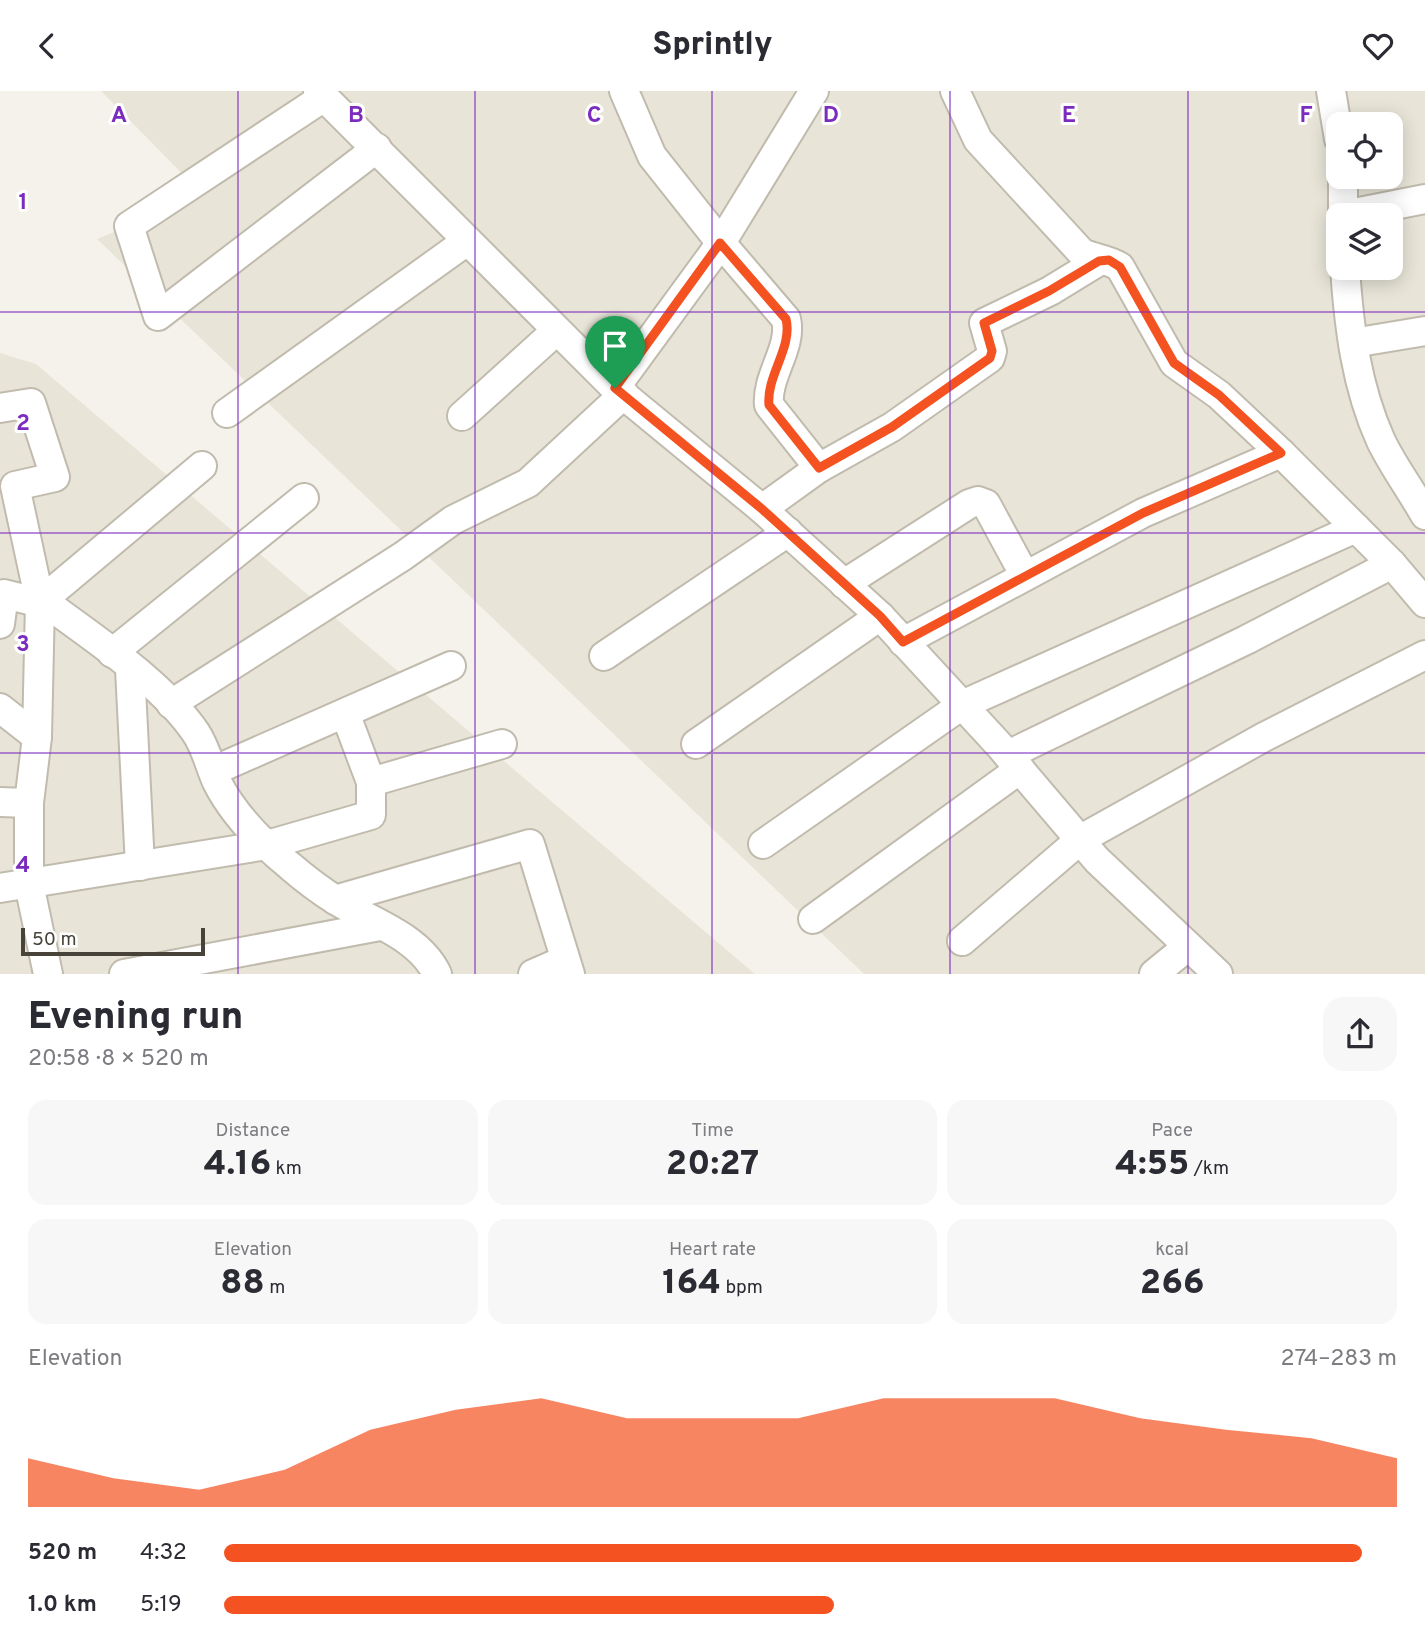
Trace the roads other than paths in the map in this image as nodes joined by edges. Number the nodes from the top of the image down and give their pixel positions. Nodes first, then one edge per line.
1 (624, 91) edge
2 (814, 91) edge
3 (955, 91) edge
4 (1331, 91) edge
5 (321, 94) edge
6 (1334, 112) edge
7 (377, 148) junction
8 (1425, 199) edge
9 (1403, 203) edge
10 (467, 241) junction
11 (720, 243) junction
12 (1099, 261) junction
13 (1346, 280) edge
14 (556, 331) junction
15 (1425, 331) edge
16 (1353, 343) junction
17 (620, 391) junction
18 (0, 408) edge
19 (227, 413) dead end
20 (462, 416) dead end
21 (1281, 453) junction
22 (202, 466) dead end
23 (819, 468) junction
24 (8, 488) edge
25 (304, 498) dead end
26 (1421, 501) edge
27 (762, 509) junction
28 (1356, 528) junction
29 (788, 532) junction
30 (1392, 564) junction
31 (1025, 576) junction
32 (844, 584) junction
33 (2, 593) edge
34 (40, 602) junction
35 (1425, 603) edge
36 (880, 616) junction
37 (0, 624) edge
38 (903, 642) junction
39 (1425, 655) edge
40 (604, 656) dead end
41 (121, 661) junction
42 (451, 666) dead end
43 (171, 704) junction
44 (962, 705) junction
45 (0, 708) edge
46 (345, 713) junction
47 (37, 737) junction
48 (502, 744) dead end
49 (696, 744) dead end
50 (1014, 762) junction
51 (213, 771) junction
52 (371, 782) junction
53 (0, 802) edge
54 (29, 803) junction
55 (1081, 839) junction
56 (763, 844) dead end
57 (267, 845) junction
58 (140, 866) junction
59 (30, 884) junction
60 (0, 888) edge
61 (335, 900) junction
62 (814, 919) dead end
63 (380, 926) junction
64 (962, 941) dead end
65 (1187, 947) junction
66 (568, 967) edge
67 (48, 974) edge
68 (124, 974) edge
69 (437, 974) edge
70 (533, 974) edge
71 (1154, 974) edge
72 (1218, 974) edge

1 - 11 street
2 - 11 street
3 - 12 street
4 - 6 street
5 - 7 street
5 - 7 street
7 - 10 street
8 - 9 street
10 - 14 street
10 - 19 street
11 - 17 street
11 - 23 street
12 - 21 street
12 - 23 street
13 - 16 street
14 - 17 street
14 - 20 street
15 - 16 street
16 - 26 street
17 - 27 street
17 - 43 street
18 - 24 street
21 - 28 street
21 - 31 street
22 - 34 street
23 - 27 street
24 - 34 street
25 - 41 street
27 - 29 street
28 - 30 street
28 - 44 street
29 - 32 street
29 - 40 street
30 - 35 street
30 - 50 street
31 - 32 street
31 - 38 street
32 - 36 street
33 - 34 street
33 - 37 street
34 - 41 street
34 - 47 street
36 - 38 street
36 - 49 street
38 - 44 street
39 - 55 street
41 - 43 street
41 - 58 street
42 - 46 street
43 - 51 street
44 - 50 street
44 - 56 street
45 - 47 street
46 - 51 street
46 - 52 street
47 - 54 street
48 - 52 street
50 - 55 street
50 - 62 street
51 - 57 street
52 - 57 street
53 - 54 street
54 - 59 street
55 - 64 street
55 - 65 street
57 - 58 street
57 - 61 street
58 - 59 street
59 - 60 street
59 - 67 street
61 - 63 street
61 - 66 street
63 - 68 street
63 - 69 street
65 - 71 street
65 - 72 street
66 - 70 street

